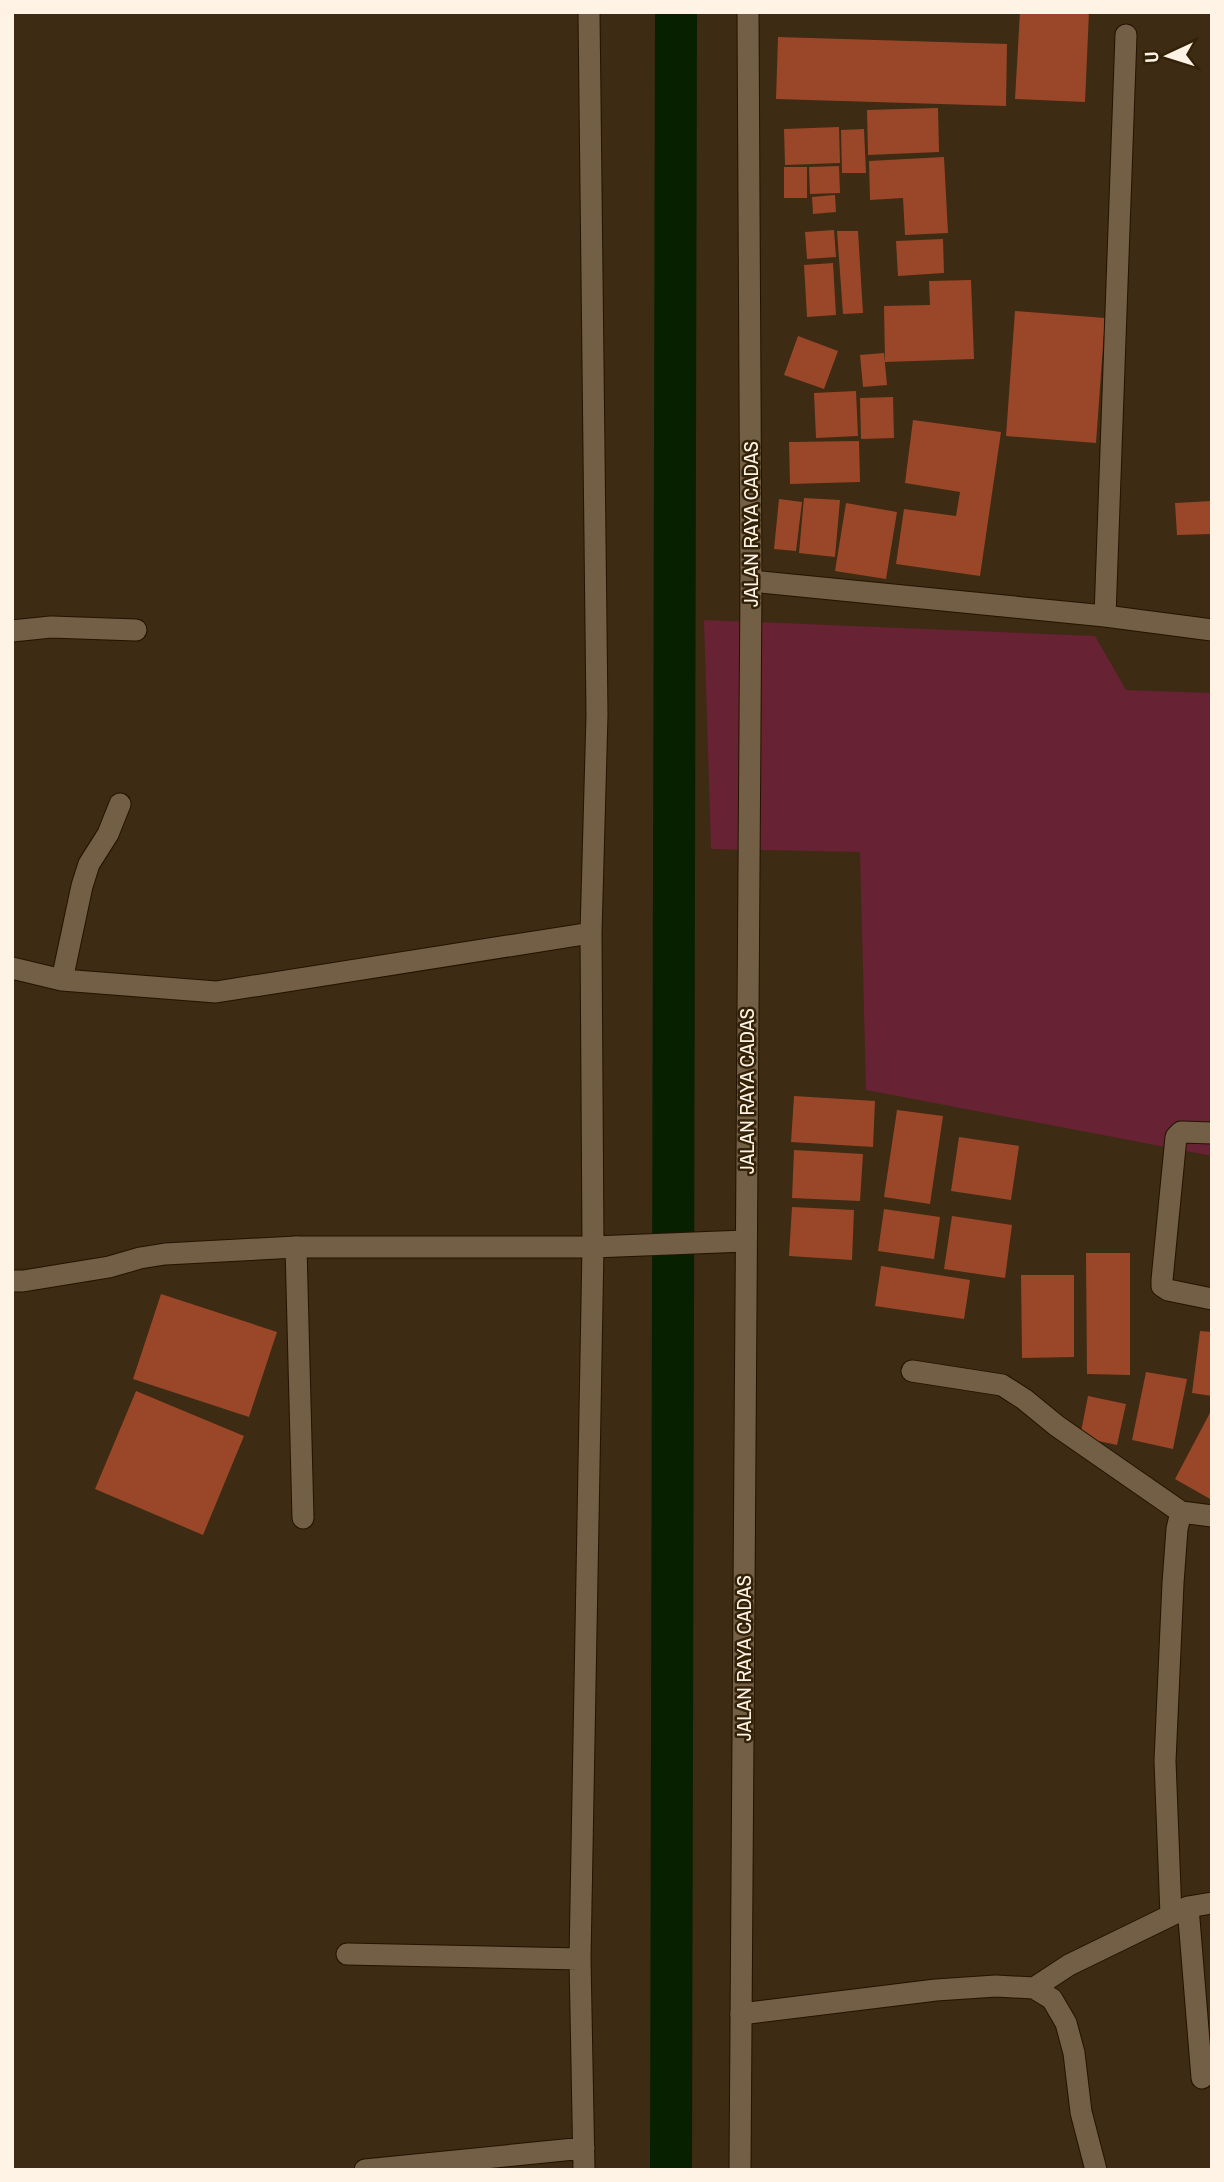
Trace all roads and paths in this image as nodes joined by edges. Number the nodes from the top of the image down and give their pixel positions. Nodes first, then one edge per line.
1 (589, 12) edge
2 (748, 12) edge
3 (1126, 35) dead end
4 (751, 581) junction
5 (1105, 616) junction
6 (136, 630) dead end
7 (1212, 630) edge
8 (12, 631) edge
9 (120, 804) dead end
10 (591, 933) junction
11 (12, 968) edge
12 (62, 980) junction
13 (1212, 1133) edge
14 (745, 1241) junction
15 (296, 1247) junction
16 (593, 1247) junction
17 (12, 1281) edge
18 (1212, 1298) edge
19 (912, 1371) dead end
20 (1181, 1511) junction
21 (1212, 1516) edge
22 (303, 1518) dead end
23 (1212, 1903) edge
24 (1180, 1911) junction
25 (347, 1954) dead end
26 (580, 1959) junction
27 (1034, 1988) junction
28 (741, 2014) junction
29 (1202, 2078) dead end
30 (584, 2148) junction
31 (365, 2170) edge
32 (584, 2170) edge
33 (740, 2170) edge
34 (1096, 2170) edge

1 - 10 street
2 - 4 street, JALAN RAYA CADAS
3 - 5 street
4 - 5 street
4 - 14 street, JALAN RAYA CADAS
5 - 7 street
6 - 8 street
9 - 12 street
10 - 12 street
10 - 16 street
11 - 12 street
13 - 18 street
14 - 16 street
14 - 28 street, JALAN RAYA CADAS
15 - 16 street
15 - 17 street
15 - 22 street
16 - 26 street
19 - 20 street
20 - 21 street
20 - 24 street
23 - 24 street
24 - 27 street
24 - 29 street
25 - 26 street
26 - 30 street
27 - 28 street
27 - 34 street
28 - 33 street, JALAN RAYA CADAS
30 - 31 street
30 - 32 street

